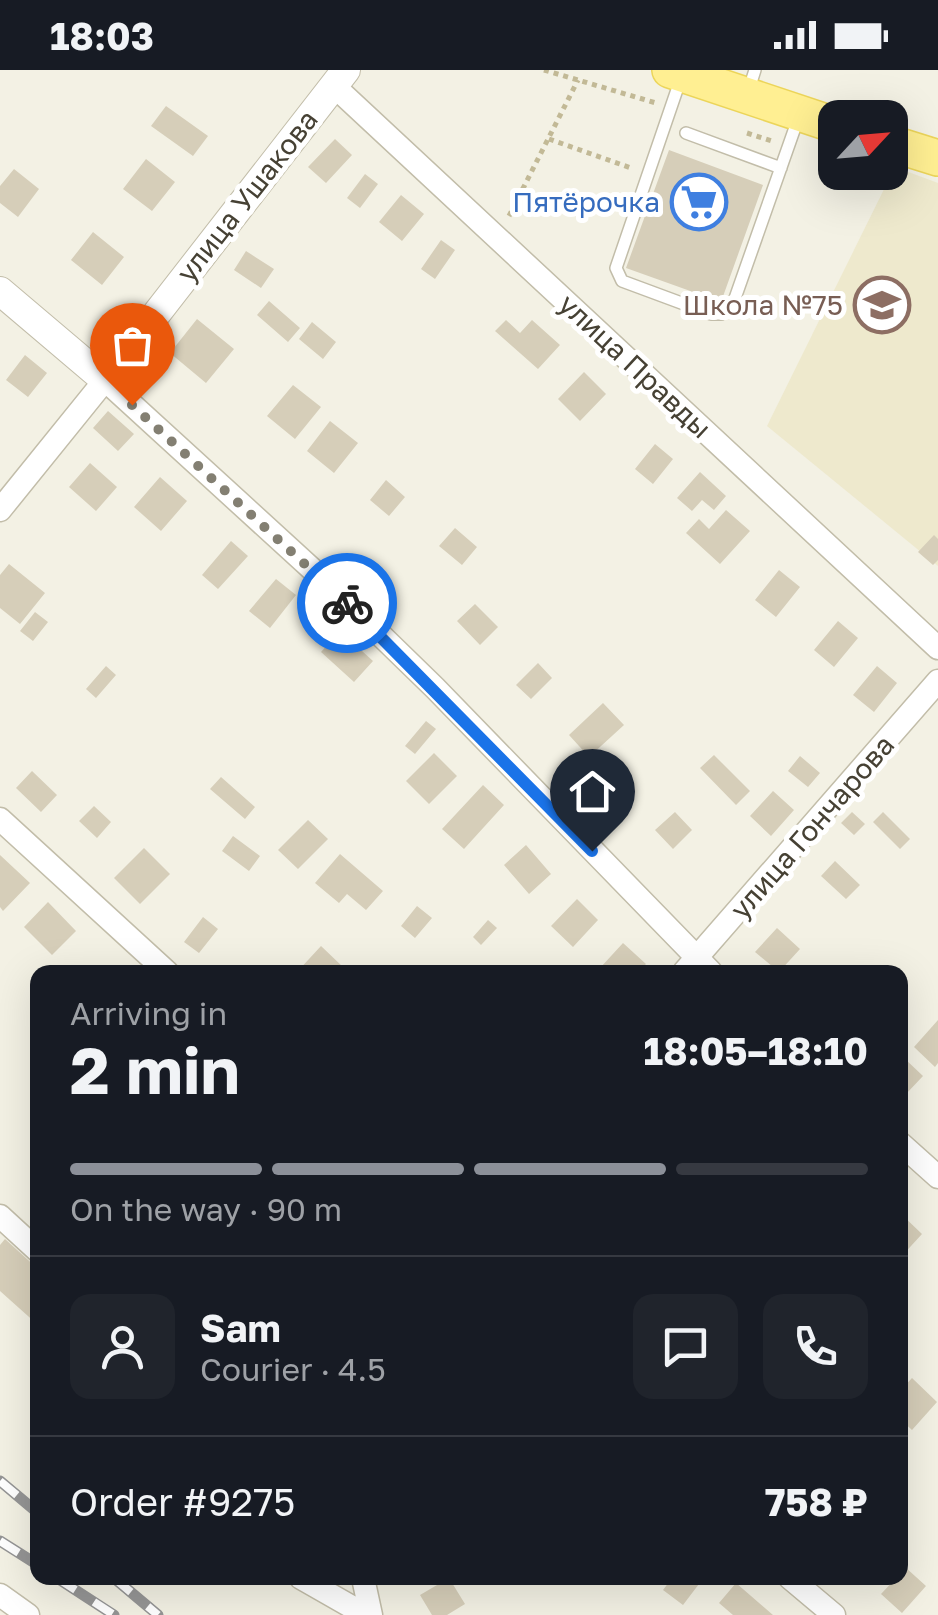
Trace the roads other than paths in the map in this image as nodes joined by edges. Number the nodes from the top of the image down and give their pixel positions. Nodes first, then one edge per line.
1 (676, 72) edge
2 (339, 77) edge
3 (751, 83) edge
4 (800, 113) junction
5 (818, 119) edge
6 (686, 133) dead end
7 (908, 149) edge
8 (938, 158) edge
9 (780, 168) junction
10 (0, 292) edge
11 (105, 380) junction
12 (0, 510) edge
13 (938, 648) edge
14 (938, 682) edge
15 (0, 819) edge
16 (159, 965) edge
17 (694, 965) edge
18 (700, 965) edge
19 (908, 1150) edge
20 (938, 1177) edge
21 (0, 1216) edge
22 (30, 1244) edge
23 (313, 1585) edge
24 (364, 1585) edge
25 (798, 1585) edge
26 (0, 1595) edge
27 (28, 1615) edge
28 (368, 1615) edge
29 (834, 1615) edge

1 - 3 main road
1 - 9 lane
2 - 11 street, улица Ушакова
2 - 13 street, улица Правды
3 - 4 main road
4 - 5 main road
4 - 9 lane
6 - 9 lane
7 - 8 main road
10 - 11 street
11 - 12 street, улица Ушакова
11 - 17 street
14 - 18 street, улица Гончарова
15 - 16 street
19 - 20 street
21 - 22 street
23 - 28 street
24 - 28 street
25 - 29 street
26 - 27 street

